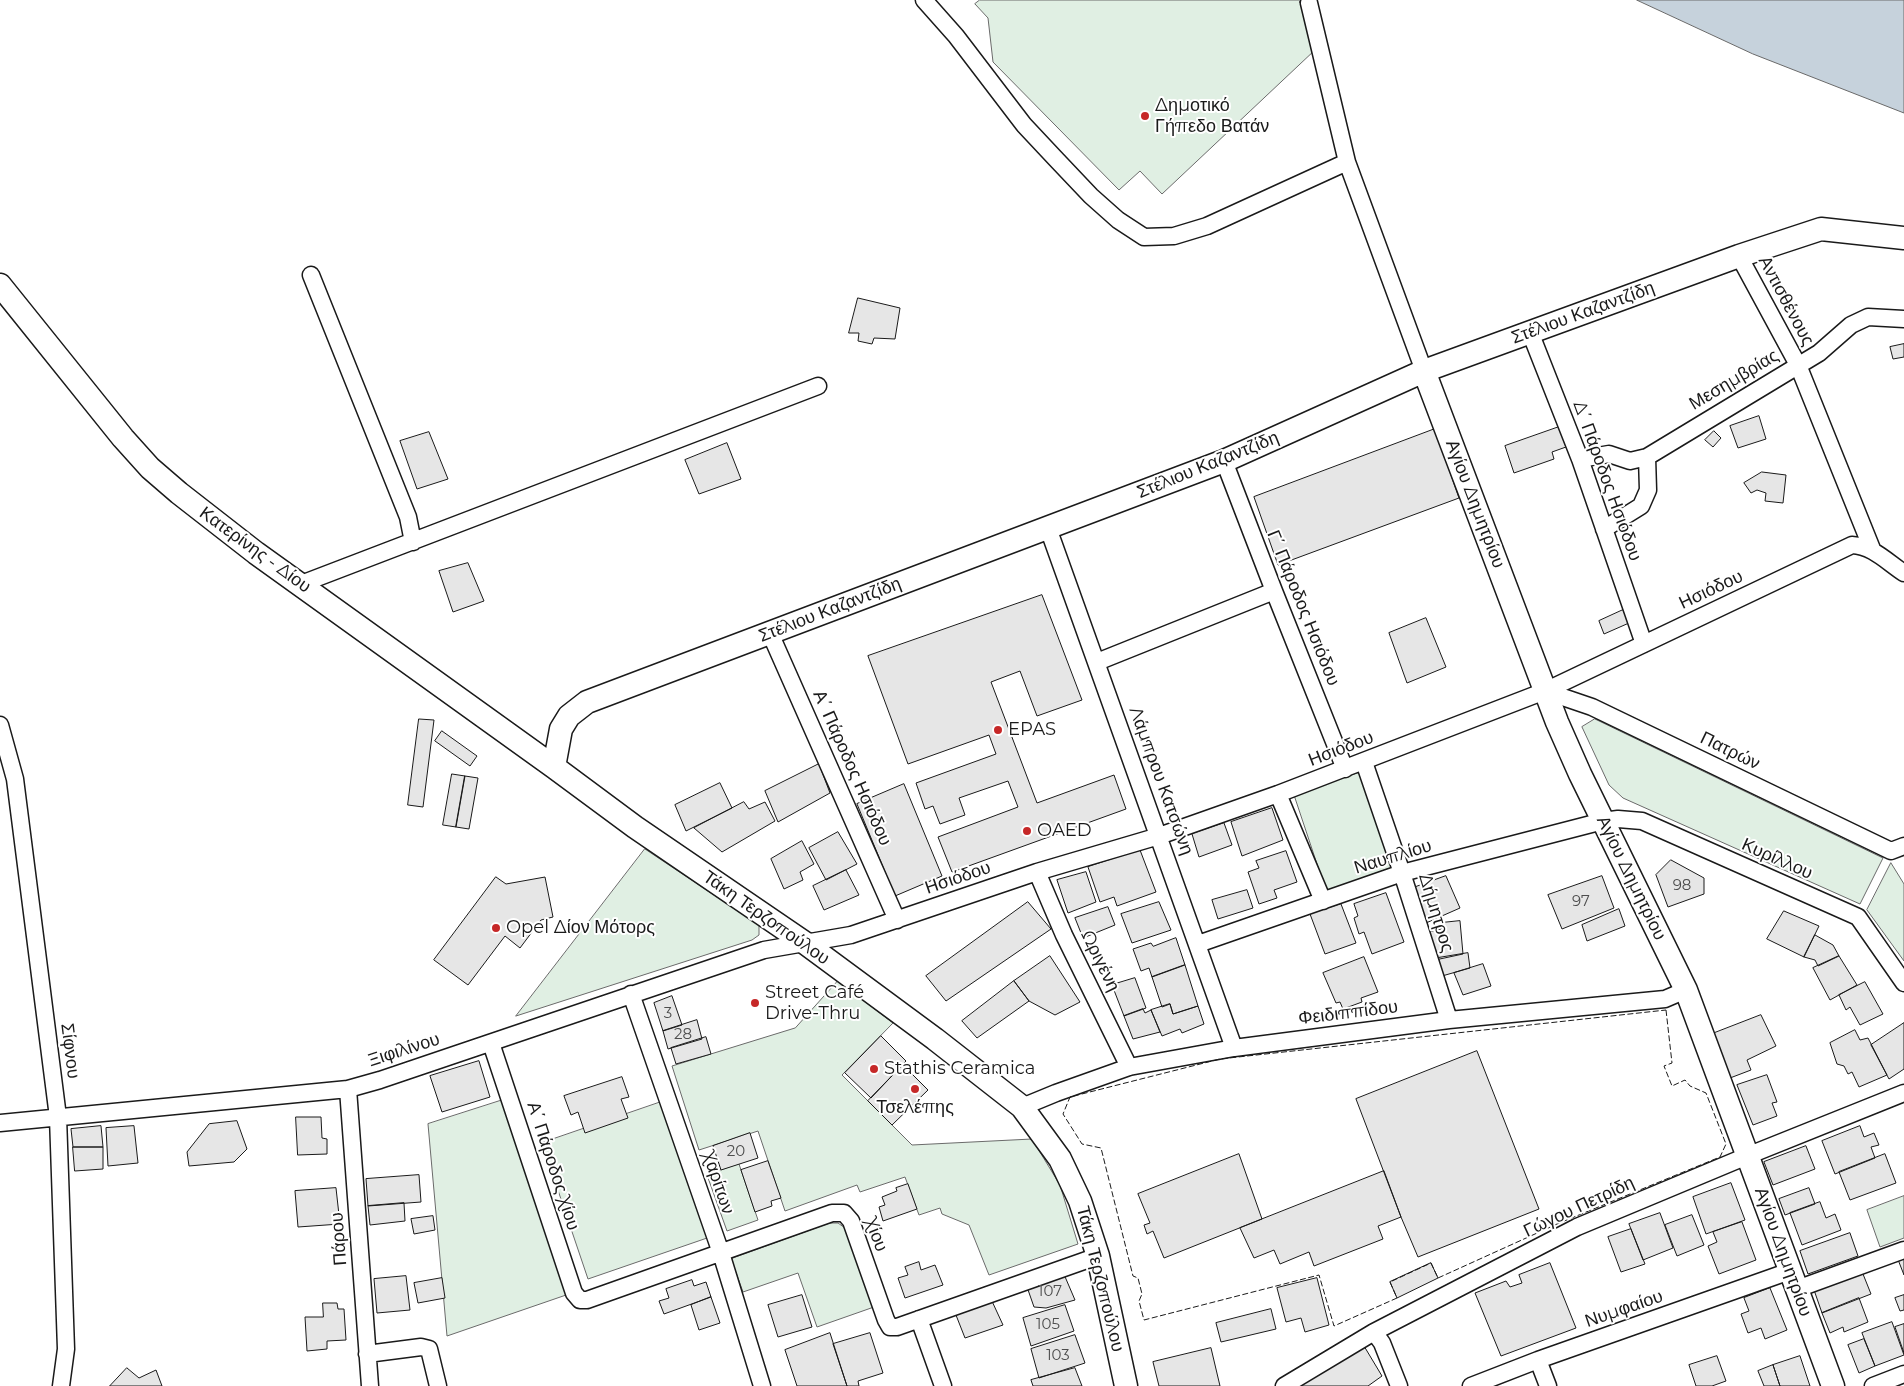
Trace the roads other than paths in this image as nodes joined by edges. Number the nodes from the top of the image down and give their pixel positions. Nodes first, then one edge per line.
1 (924, 0) edge
2 (1310, 3) dead end
3 (1347, 162) junction
4 (1904, 238) edge
5 (1739, 256) junction
6 (311, 275) dead end
7 (0, 285) edge
8 (1904, 319) edge
9 (1530, 332) junction
10 (1798, 365) junction
11 (1424, 371) junction
12 (818, 386) dead end
13 (1647, 457) junction
14 (1580, 459) junction
15 (1224, 461) junction
16 (1048, 528) junction
17 (1604, 529) junction
18 (413, 542) junction
19 (1872, 549) junction
20 (1904, 573) edge
21 (301, 584) junction
22 (1274, 591) junction
23 (770, 633) junction
24 (1644, 644) junction
25 (1097, 662) junction
26 (1545, 691) junction
27 (0, 725) edge
28 (1364, 762) junction
29 (554, 767) junction
30 (1345, 770) junction
31 (1278, 794) junction
32 (1604, 821) junction
33 (1159, 836) junction
34 (1899, 848) edge
35 (1037, 872) junction
36 (1402, 873) junction
37 (1323, 901) junction
38 (897, 920) junction
39 (804, 943) junction
40 (1198, 944) junction
41 (1904, 983) edge
42 (1686, 990) junction
43 (631, 994) junction
44 (1449, 1020) junction
45 (492, 1043) junction
46 (1234, 1048) junction
47 (1129, 1067) junction
48 (348, 1088) junction
49 (1904, 1093) edge
50 (1022, 1107) junction
51 (58, 1117) junction
52 (0, 1123) edge
53 (1747, 1156) junction
54 (1904, 1250) edge
55 (721, 1253) junction
56 (1098, 1256) junction
57 (1794, 1280) junction
58 (580, 1300) joint
59 (919, 1319) junction
60 (1374, 1332) junction
61 (368, 1354) junction
62 (1538, 1360) junction
63 (1904, 1374) edge
64 (61, 1386) edge
65 (370, 1386) edge
66 (438, 1386) edge
67 (762, 1386) edge
68 (943, 1386) edge
69 (1126, 1386) edge
70 (1284, 1386) edge
71 (1399, 1386) edge
72 (1471, 1386) edge
73 (1548, 1386) edge
74 (1833, 1386) edge
75 (1874, 1386) edge

1 - 3 street
2 - 3 street
3 - 11 street
4 - 5 street, Στέλιου Καζαντζίδη
5 - 9 street, Στέλιου Καζαντζίδη
5 - 10 street, Αντισθένους
6 - 18 street
7 - 21 street, Κατερίνης - Δίου
8 - 10 street, Μεσημβρίας
9 - 11 street, Στέλιου Καζαντζίδη
9 - 14 street, Δ΄ Πάροδος Ησιόδου
10 - 13 street, Μεσημβρίας
10 - 19 street, Αντισθένους
11 - 15 street, Στέλιου Καζαντζίδη
11 - 26 street, Αγίου Δημητρίου
12 - 18 street
13 - 14 street, Μεσημβρίας
13 - 17 street
14 - 17 street, Δ΄ Πάροδος Ησιόδου
15 - 16 street, Στέλιου Καζαντζίδη
15 - 22 street, Γ΄ Πάροδος Ησιόδου
16 - 23 street, Στέλιου Καζαντζίδη
16 - 25 street, Λάμπρου Κατσώνη
17 - 24 street, Δ΄ Πάροδος Ησιόδου
18 - 21 street
19 - 20 street
19 - 24 street, Ησιόδου
21 - 29 street, Κατερίνης - Δίου
22 - 25 street
22 - 30 street, Γ΄ Πάροδος Ησιόδου
23 - 29 street, Στέλιου Καζαντζίδη
23 - 38 street, Α΄ Πάροδος Ησιόδου
24 - 26 street, Ησιόδου
25 - 33 street, Λάμπρου Κατσώνη
26 - 28 street, Ησιόδου
26 - 32 street, Αγίου Δημητρίου
26 - 34 street, Πατρών
27 - 51 street, Σίφνου
28 - 30 street, Ησιόδου
28 - 36 street, Δήμητρος
29 - 39 street, Τάκη Τερζοπούλου
30 - 31 street, Ησιόδου
31 - 33 street, Ησιόδου
31 - 37 street
32 - 36 street, Ναυπλίου
32 - 41 street, Κυρίλλου
32 - 42 street, Αγίου Δημητρίου
33 - 35 street, Ησιόδου
33 - 40 street, Λάμπρου Κατσώνη
35 - 38 street, Ησιόδου
35 - 47 street, Ωριγένη
36 - 37 street, Ναυπλίου
36 - 44 street, Δήμητρος
37 - 40 street, Ναυπλίου
38 - 39 street, Ησιόδου
39 - 43 street, Ξιφιλίνου
39 - 50 street, Τάκη Τερζοπούλου
40 - 46 street, Λάμπρου Κατσώνη
42 - 44 street, Φειδιππίδου
42 - 53 street, Αγίου Δημητρίου
43 - 45 street, Ξιφιλίνου
43 - 55 street, Χαρίτων
44 - 46 street, Φειδιππίδου
45 - 48 street, Ξιφιλίνου
45 - 58 street, Α΄ Πάροδος Χίου
46 - 47 street, Φειδιππίδου
47 - 50 street, Φειδιππίδου
48 - 51 street, Ξιφιλίνου
48 - 61 street, Πάρου
49 - 53 street, Γώγου Πετρίδη
50 - 56 street, Τάκη Τερζοπούλου
51 - 52 street, Ξιφιλίνου
51 - 64 street, Σίφνου
53 - 57 street, Αγίου Δημητρίου
53 - 60 street, Γώγου Πετρίδη
54 - 57 street, Νυμφαίου
55 - 58 street, Χίου
55 - 59 street, Χίου
55 - 67 street, Χαρίτων
56 - 59 street, Χίου
56 - 69 street, Τάκη Τερζοπούλου
57 - 62 street, Νυμφαίου
57 - 74 street, Αγίου Δημητρίου
59 - 68 street
60 - 70 street, Γώγου Πετρίδη
60 - 71 street
61 - 65 street, Πάρου
61 - 66 street
62 - 72 street, Νυμφαίου
62 - 73 street
63 - 75 street

